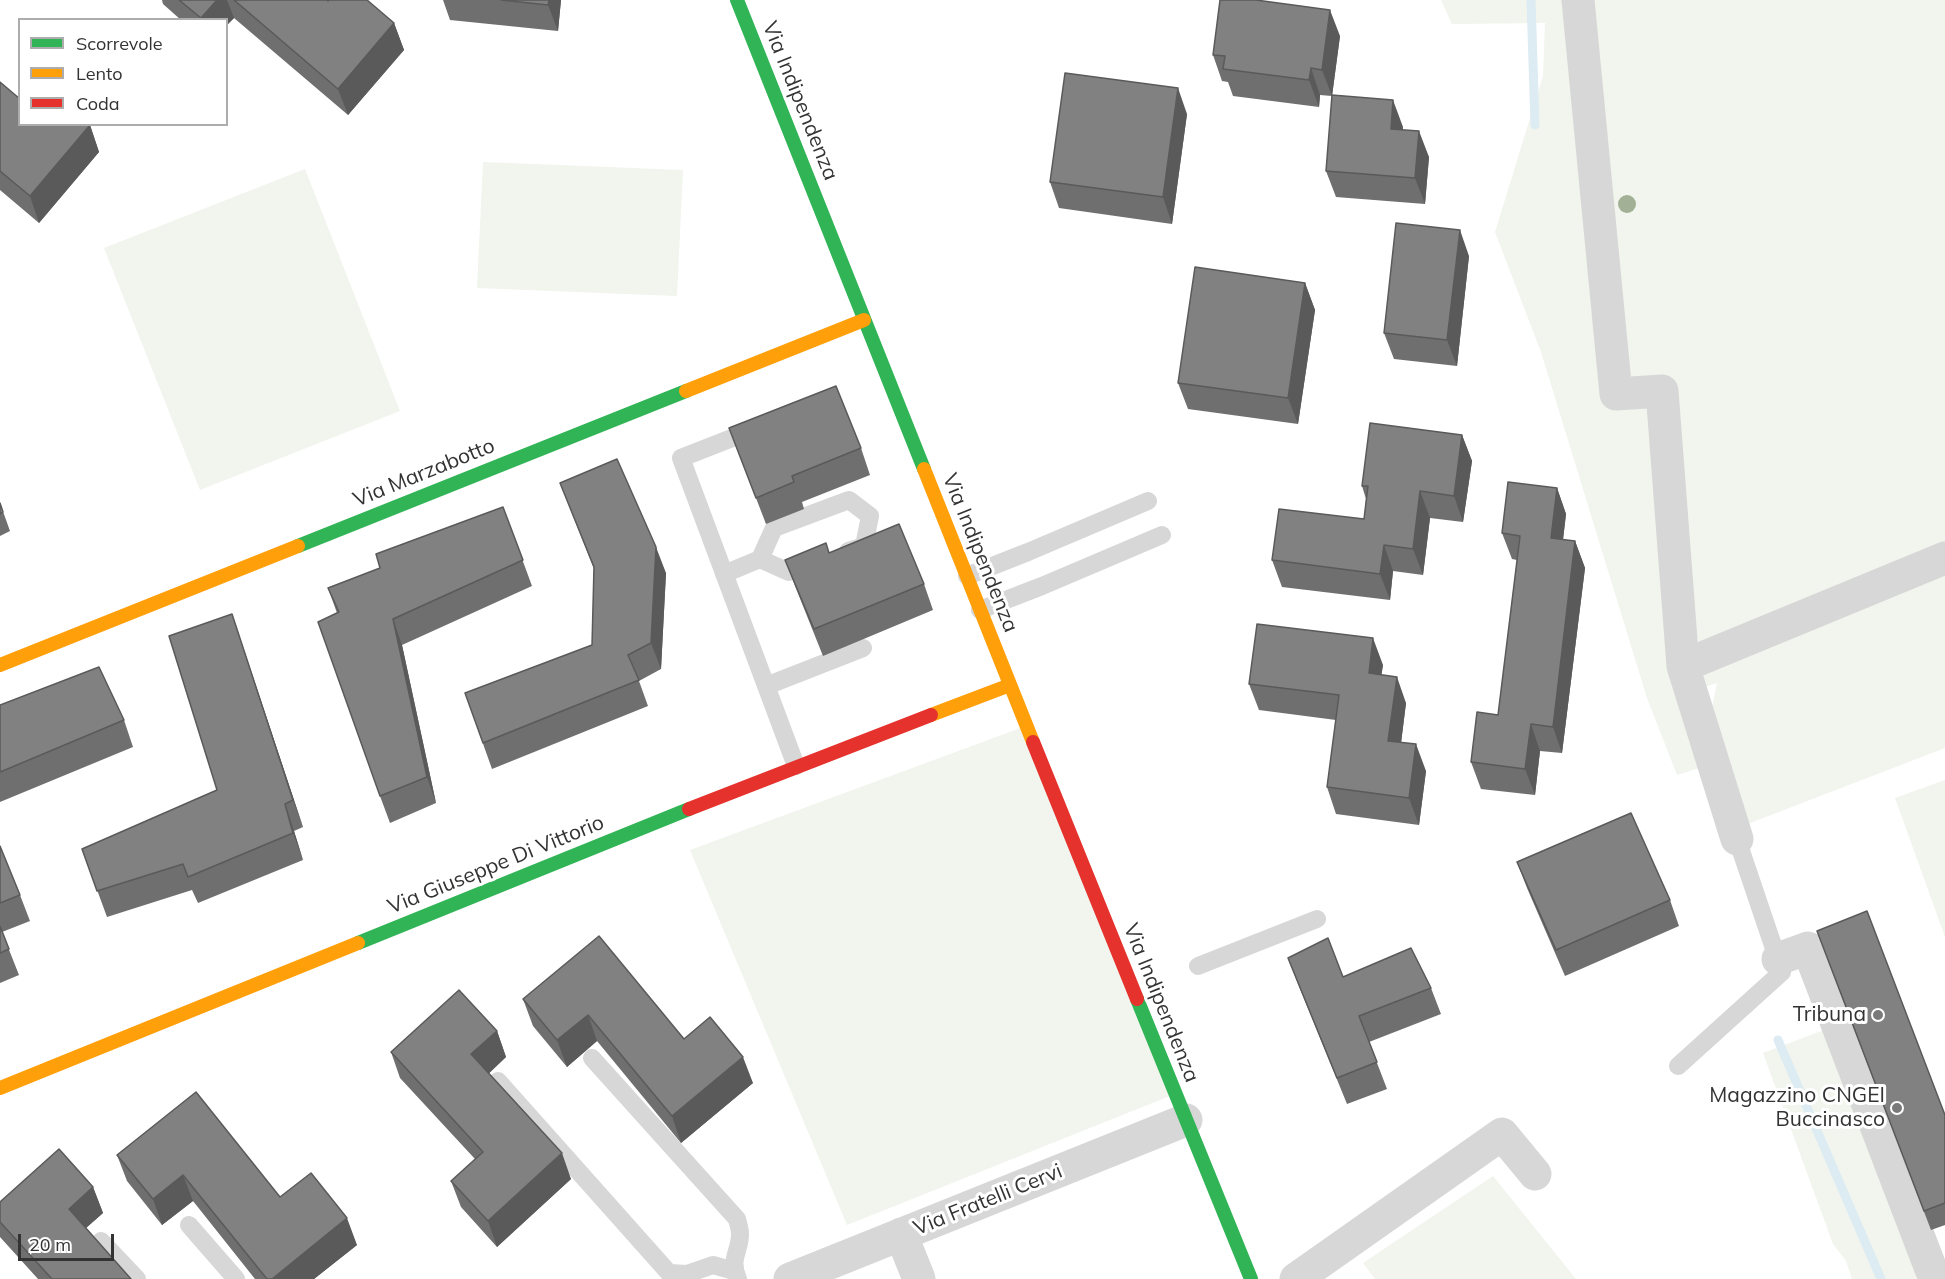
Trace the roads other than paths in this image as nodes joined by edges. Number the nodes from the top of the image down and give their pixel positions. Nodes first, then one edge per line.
1 (737, 0) edge
2 (1578, 0) edge
3 (864, 320) junction
4 (768, 424) edge
5 (1148, 501) dead end
6 (1162, 535) dead end
7 (1945, 558) edge
8 (760, 559) junction
9 (724, 574) junction
10 (967, 576) junction
11 (980, 610) junction
12 (863, 648) edge
13 (0, 665) edge
14 (1683, 666) junction
15 (1010, 685) junction
16 (766, 686) junction
17 (796, 766) junction
18 (1737, 839) joint
19 (1317, 919) dead end
20 (1778, 959) junction
21 (1198, 966) dead end
22 (592, 1058) edge
23 (1678, 1066) dead end
24 (498, 1081) edge
25 (0, 1088) edge
26 (1186, 1120) junction
27 (1535, 1174) dead end
28 (189, 1225) edge
29 (901, 1234) junction
30 (101, 1240) dead end
31 (736, 1275) edge
32 (136, 1279) edge
33 (237, 1279) edge
34 (790, 1279) edge
35 (919, 1279) edge
36 (1251, 1279) edge
37 (1296, 1279) edge
38 (1937, 1279) edge

1 - 3 street, Via Indipendenza
2 - 14 street
3 - 10 street, Via Indipendenza
3 - 13 street, Via Marzabotto
4 - 9 lane
5 - 10 lane
6 - 11 lane
7 - 14 street
8 - 8 lane
8 - 9 lane
9 - 16 lane
10 - 11 street, Via Indipendenza
11 - 15 street, Via Indipendenza
12 - 16 lane
14 - 18 street
15 - 17 street, Via Giuseppe Di Vittorio
15 - 26 street, Via Indipendenza
16 - 17 lane
17 - 25 street, Via Giuseppe Di Vittorio
18 - 20 lane
19 - 21 lane
20 - 23 lane
20 - 38 street
22 - 31 lane
24 - 31 lane
26 - 29 street, Via Fratelli Cervi
26 - 36 street, Via Indipendenza
27 - 37 street
28 - 33 lane
29 - 34 street, Via Fratelli Cervi
29 - 35 street
30 - 32 lane

